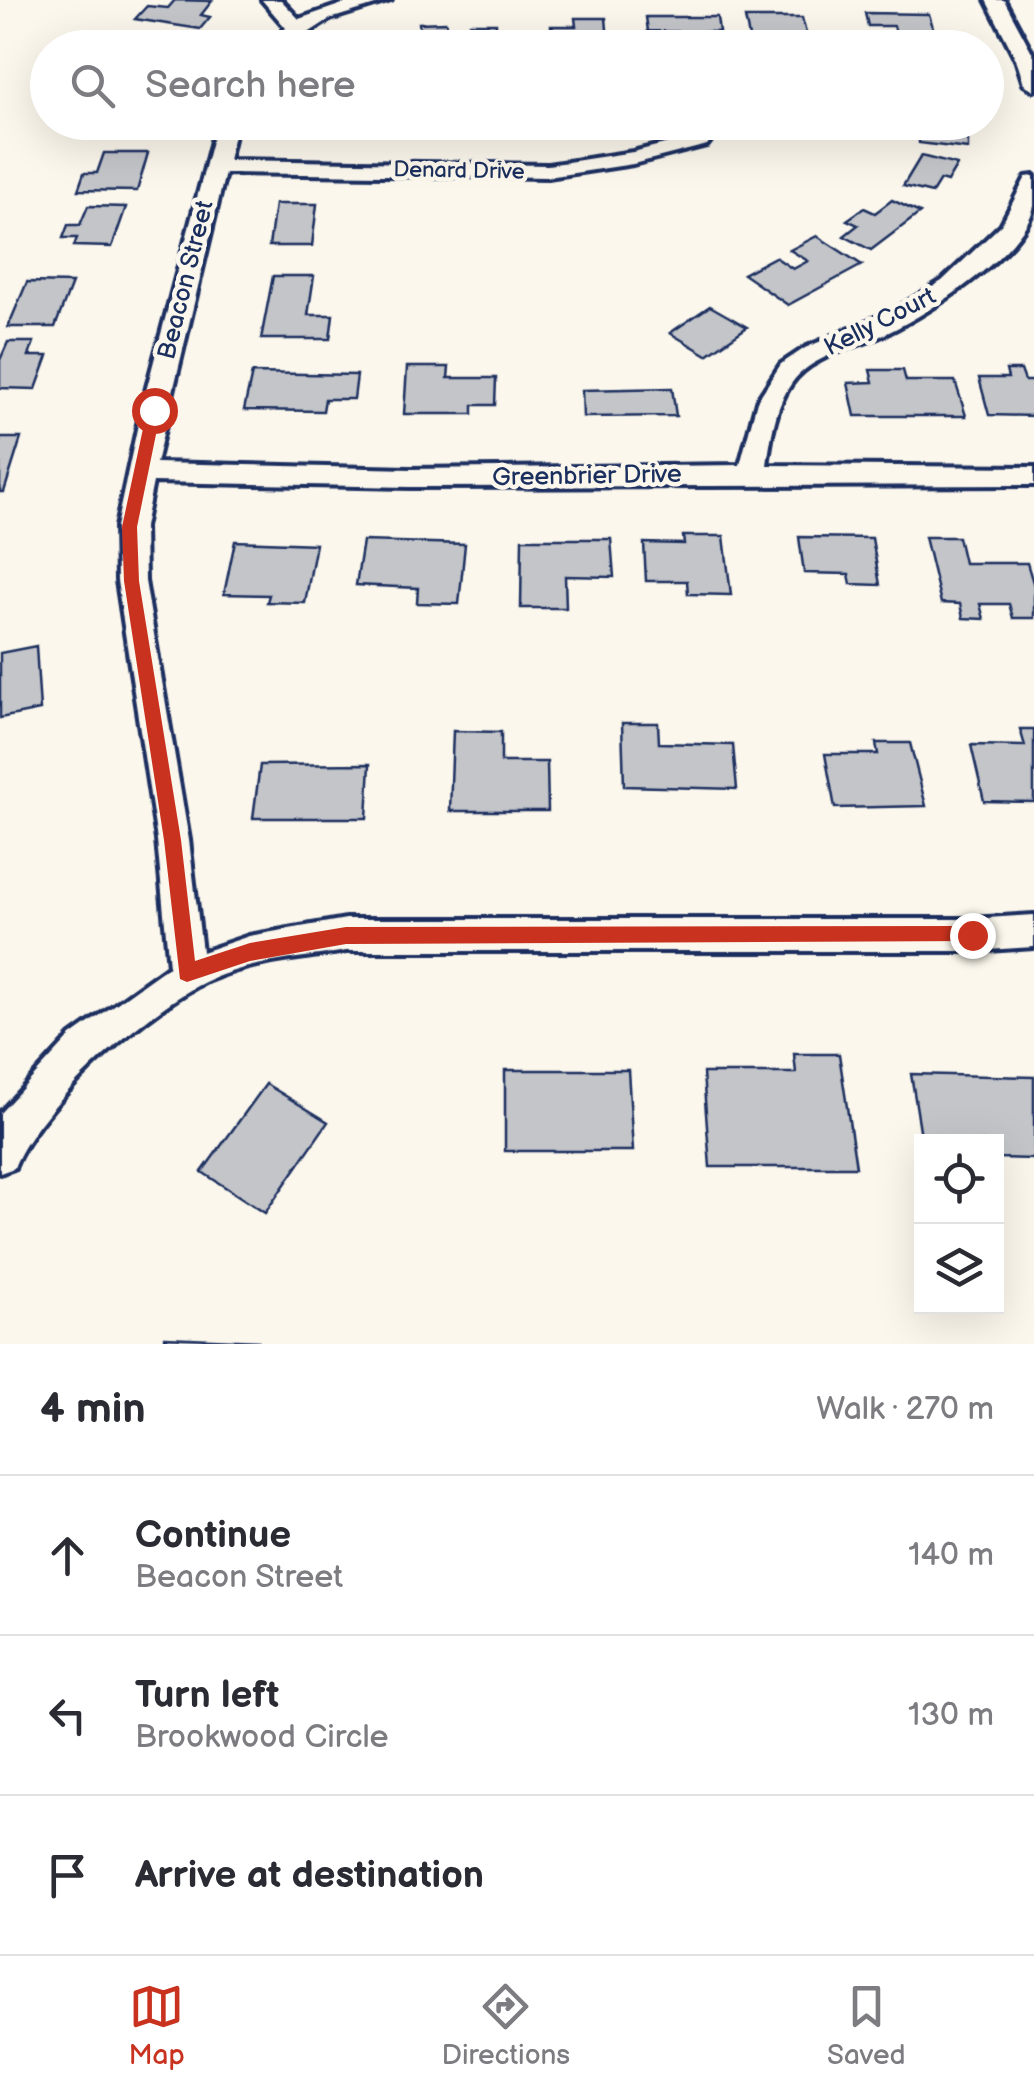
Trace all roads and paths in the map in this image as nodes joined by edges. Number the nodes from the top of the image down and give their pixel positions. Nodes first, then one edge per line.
1 (271, 0) edge
2 (382, 0) edge
3 (995, 0) edge
4 (295, 26) junction
5 (291, 30) edge
6 (1034, 84) edge
7 (222, 140) edge
8 (700, 140) dead end
9 (215, 166) junction
10 (1034, 182) edge
11 (141, 472) junction
12 (752, 474) junction
13 (1034, 476) edge
14 (1034, 930) edge
15 (187, 973) junction
16 (0, 1154) edge

1 - 4 street
2 - 4 street
3 - 6 street
4 - 5 street
7 - 9 street, Beacon Street
8 - 9 street, Denard Drive
9 - 11 street, Beacon Street
10 - 12 street, Kelly Court
11 - 12 street, Greenbrier Drive
11 - 15 street, Beacon Street
12 - 13 street, Greenbrier Drive
14 - 15 street
15 - 16 street

